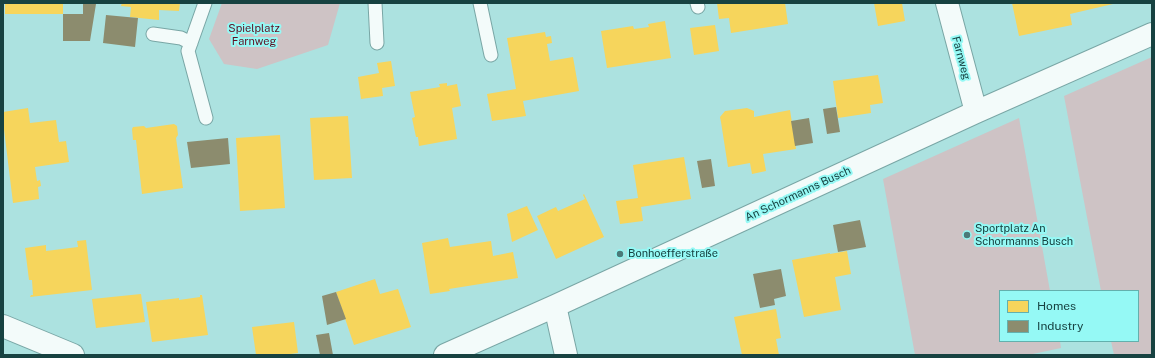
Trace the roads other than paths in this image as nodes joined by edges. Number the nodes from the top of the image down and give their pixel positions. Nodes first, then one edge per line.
1 (205, 3) edge
2 (375, 3) edge
3 (480, 3) edge
4 (946, 3) edge
5 (153, 34) dead end
6 (1152, 34) edge
7 (191, 43) junction
8 (377, 43) dead end
9 (491, 55) dead end
10 (976, 112) junction
11 (206, 118) dead end
12 (556, 306) junction
13 (3, 326) edge
14 (74, 355) edge
15 (445, 355) edge
16 (566, 355) edge

1 - 7 lane
2 - 8 lane
3 - 9 lane
4 - 10 street, Farnweg
5 - 7 lane
6 - 10 street, An Schormanns Busch
7 - 11 lane
10 - 12 street, An Schormanns Busch
12 - 15 street, An Schormanns Busch
12 - 16 street
13 - 14 street

